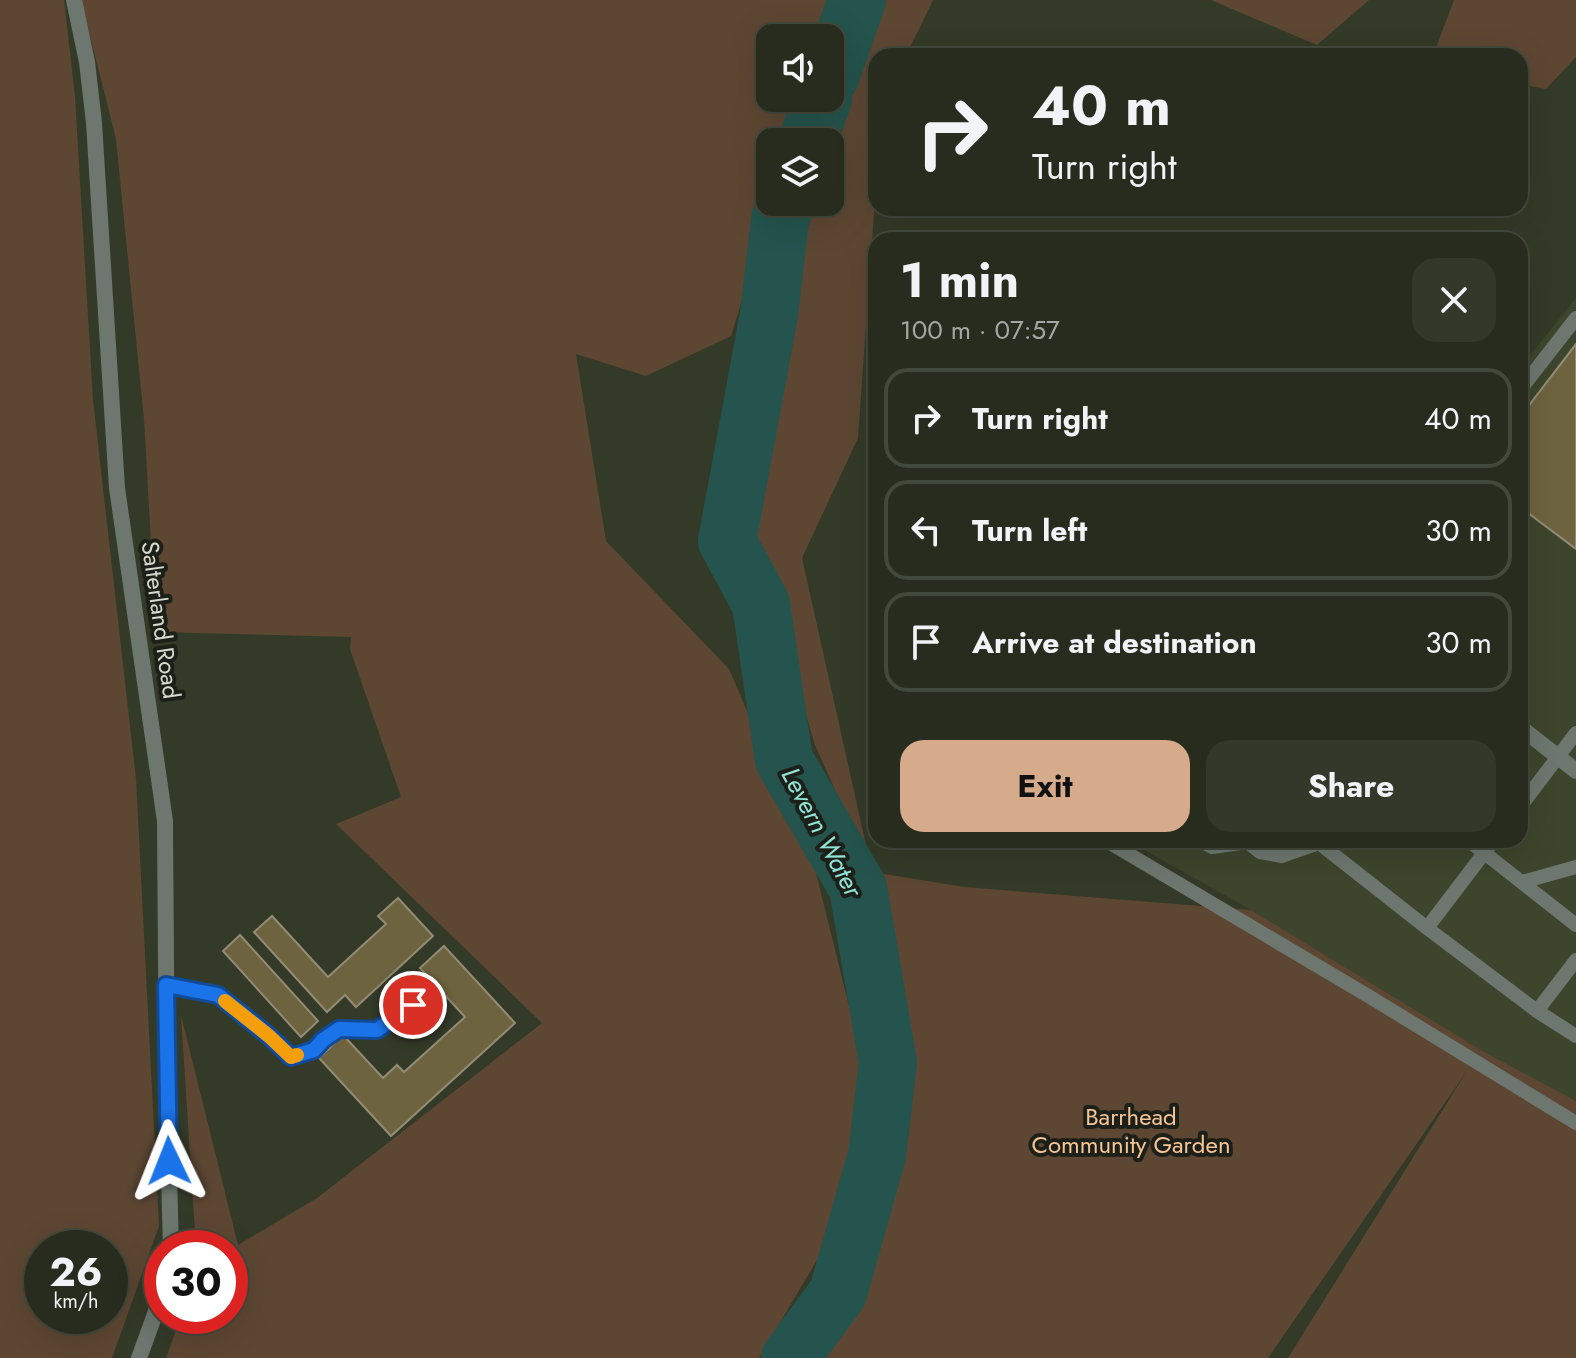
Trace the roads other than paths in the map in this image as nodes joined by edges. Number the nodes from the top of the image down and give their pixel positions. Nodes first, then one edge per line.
1 (74, 0) edge
2 (1576, 318) edge
3 (1528, 380) edge
4 (1528, 733) edge
5 (1576, 733) edge
6 (1558, 757) junction
7 (1576, 771) edge
8 (1528, 796) edge
9 (1119, 848) edge
10 (1255, 848) edge
11 (1302, 848) edge
12 (1329, 848) edge
13 (1478, 848) edge
14 (1488, 848) edge
15 (1485, 853) junction
16 (1576, 867) edge
17 (1522, 882) junction
18 (1576, 925) edge
19 (1427, 928) junction
20 (1576, 960) edge
21 (166, 985) junction
22 (413, 1005) dead end
23 (1537, 1011) junction
24 (1576, 1036) edge
25 (1576, 1123) edge
26 (171, 1230) edge
27 (148, 1334) edge
28 (139, 1358) edge

1 - 21 street, Salterland Road
2 - 3 lane
4 - 6 street
5 - 6 lane
6 - 7 street
6 - 8 lane
9 - 25 lane
10 - 11 lane
12 - 19 lane
13 - 15 lane
14 - 15 lane
15 - 17 lane
15 - 19 lane
16 - 17 lane
17 - 18 lane
19 - 23 lane
20 - 23 lane
21 - 22 lane
21 - 26 street, Salterland Road
23 - 24 lane
27 - 28 street

